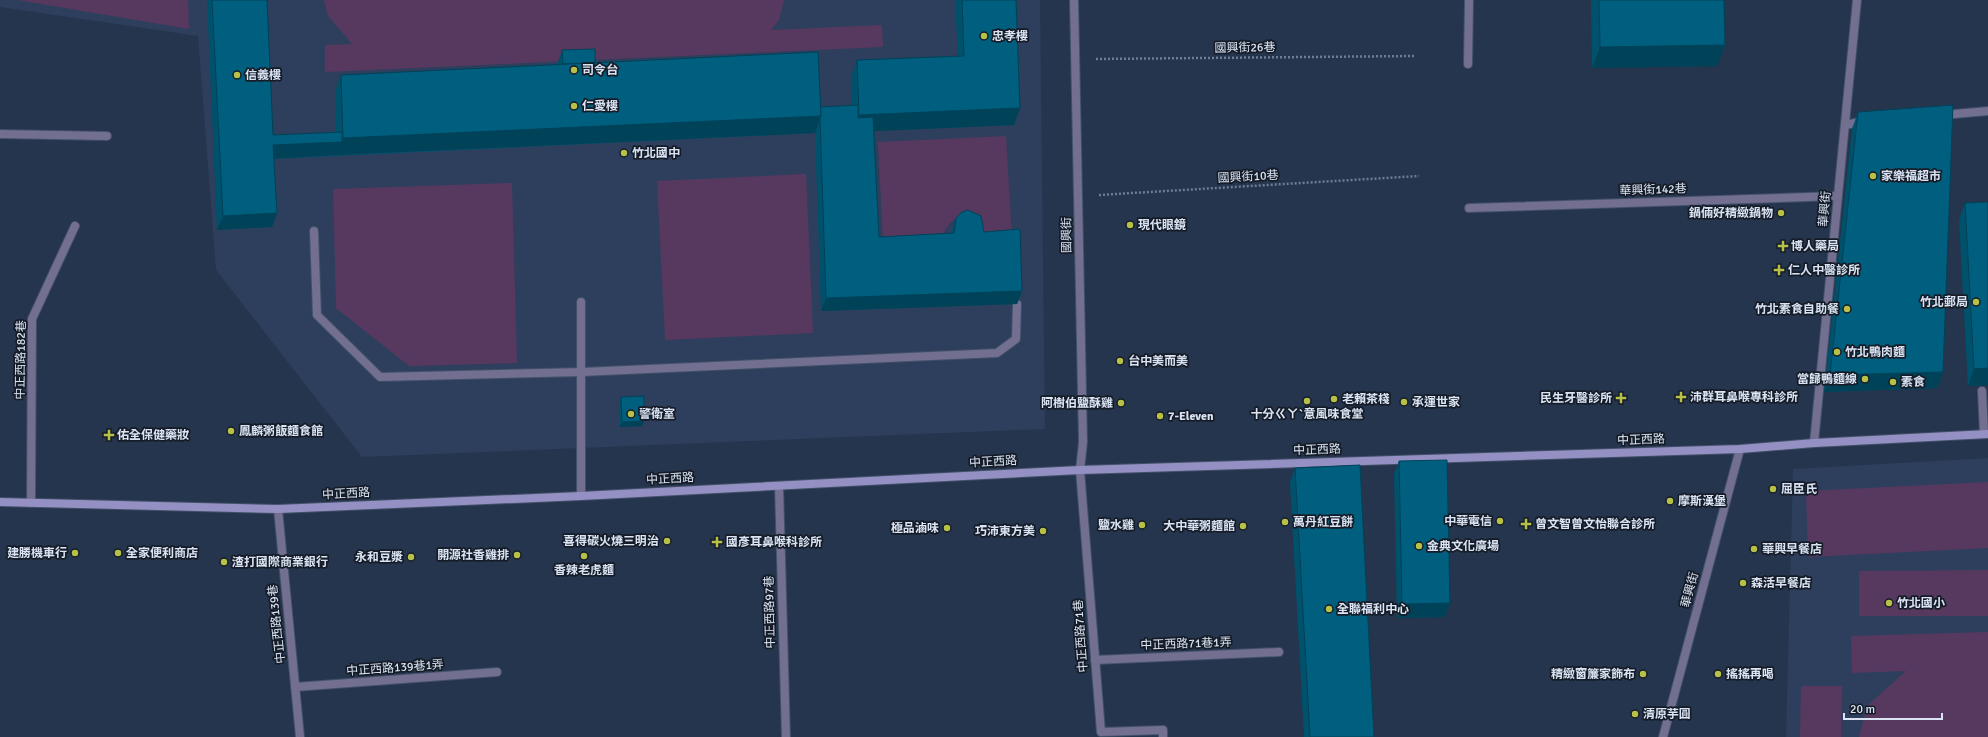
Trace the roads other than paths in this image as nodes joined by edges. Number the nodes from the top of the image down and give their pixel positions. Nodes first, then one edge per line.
1 (1074, 0) edge
2 (1469, 0) edge
3 (1857, 0) edge
4 (1468, 64) dead end
5 (1988, 111) edge
6 (1934, 116) edge
7 (1872, 121) edge
8 (1845, 125) junction
9 (0, 134) edge
10 (106, 136) dead end
11 (1838, 196) junction
12 (1469, 208) dead end
13 (75, 226) dead end
14 (314, 231) dead end
15 (582, 302) dead end
16 (1017, 304) edge
17 (582, 372) junction
18 (1982, 391) edge
19 (1986, 434) edge
20 (1814, 443) junction
21 (1740, 450) junction
22 (1080, 470) junction
23 (779, 486) junction
24 (581, 496) junction
25 (0, 502) edge
26 (31, 503) junction
27 (278, 509) junction
28 (1279, 652) dead end
29 (1095, 660) junction
30 (497, 672) dead end
31 (296, 687) junction
32 (300, 737) edge
33 (786, 737) edge
34 (1163, 737) edge
35 (1663, 737) edge

1 - 22 street, 國興街
2 - 4 street
3 - 8 street, 華興街
5 - 6 street
7 - 8 street
8 - 11 street, 華興街
9 - 10 street
11 - 12 street, 華興街142巷
11 - 20 street, 華興街
13 - 26 street, 中正西路182巷
14 - 17 street
15 - 17 street
16 - 17 street
17 - 24 street
18 - 19 street
19 - 20 main road, 中正西路
20 - 21 main road, 中正西路
21 - 22 main road, 中正西路
21 - 35 street, 華興街
22 - 23 main road, 中正西路
22 - 29 street, 中正西路71巷
23 - 24 main road, 中正西路
23 - 33 street, 中正西路97巷
24 - 27 main road, 中正西路
25 - 26 main road, 中正西路
26 - 27 main road, 中正西路
27 - 31 street, 中正西路139巷
28 - 29 street, 中正西路71巷1弄
29 - 34 street, 中正西路71巷
30 - 31 street, 中正西路139巷1弄
31 - 32 street, 中正西路139巷

